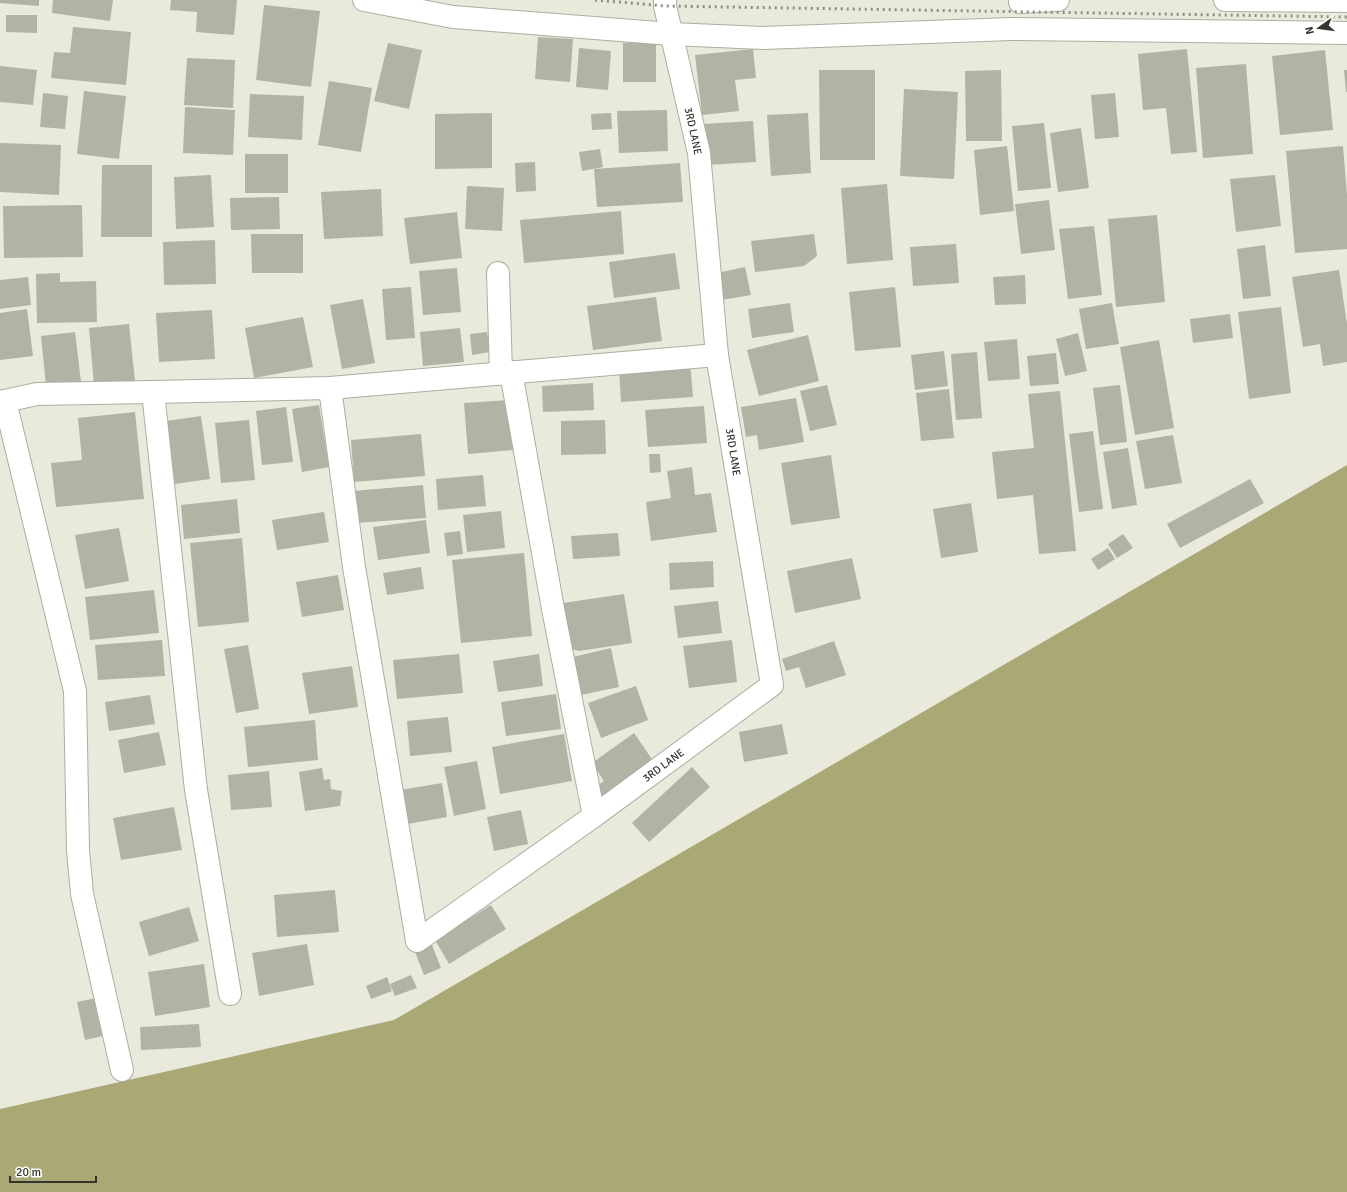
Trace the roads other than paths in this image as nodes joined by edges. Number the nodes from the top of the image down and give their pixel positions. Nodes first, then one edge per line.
1 (364, 0) edge
2 (665, 0) edge
3 (1058, 0) edge
4 (1225, 0) edge
5 (1347, 1) edge
6 (1020, 2) dead end
7 (1347, 33) edge
8 (671, 34) junction
9 (498, 273) dead end
10 (717, 355) junction
11 (506, 373) junction
12 (330, 388) junction
13 (153, 392) junction
14 (2, 402) edge
15 (594, 816) junction
16 (230, 994) dead end
17 (122, 1070) dead end

1 - 8 street
2 - 8 street, 3RD LANE
3 - 6 street
4 - 5 street
7 - 8 street
8 - 10 street, 3RD LANE
9 - 11 street
10 - 11 street
10 - 15 street, 3RD LANE
11 - 12 street
11 - 15 street
12 - 13 street
12 - 15 street
13 - 14 street
13 - 16 street
14 - 17 street

